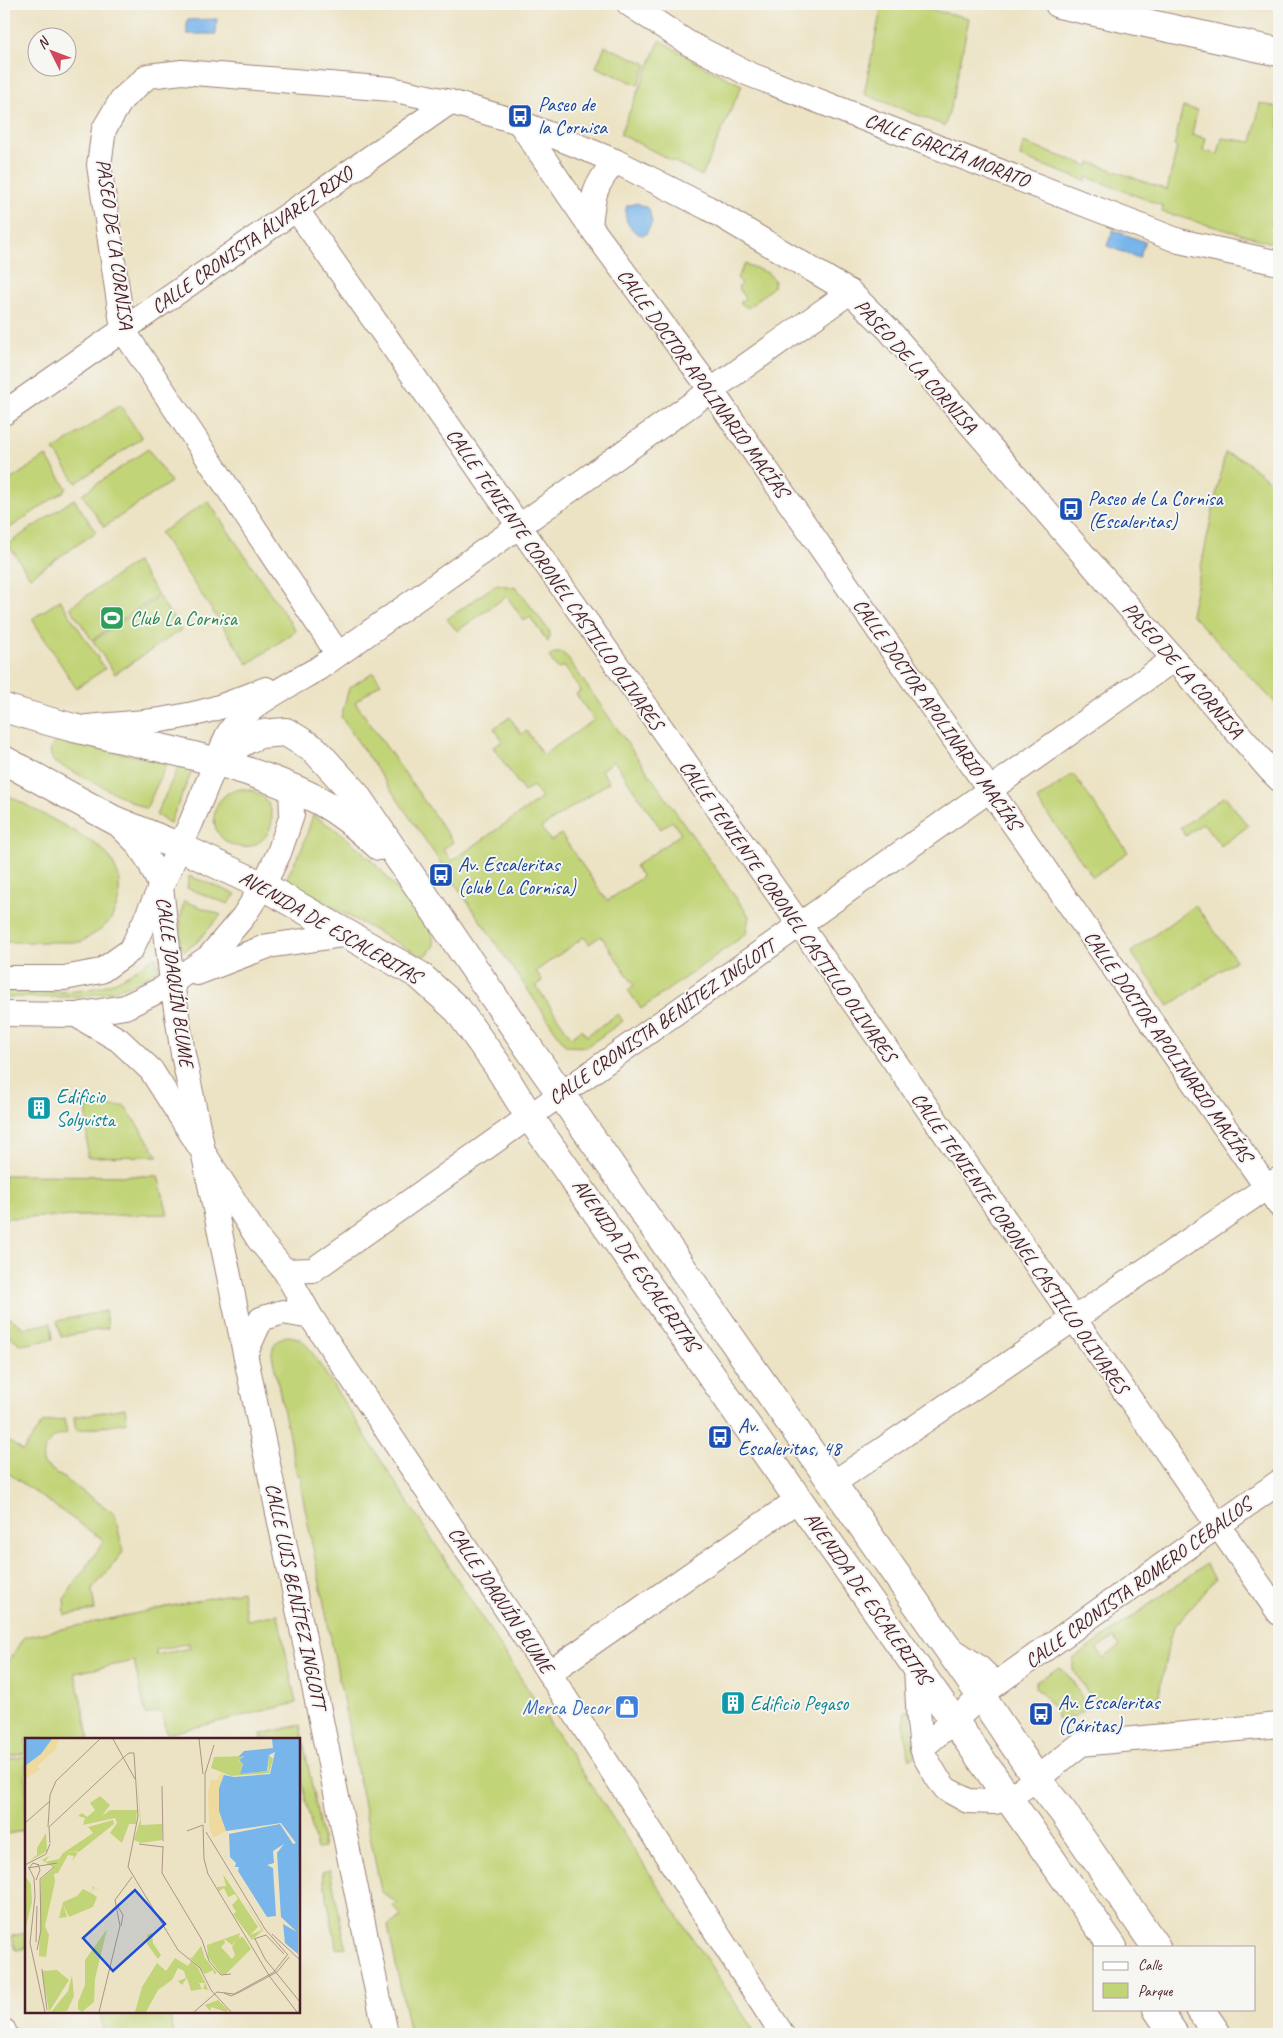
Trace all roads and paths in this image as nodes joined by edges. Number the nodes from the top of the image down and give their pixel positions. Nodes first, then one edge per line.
1 (629, 4) edge
2 (1059, 4) edge
3 (1279, 52) edge
4 (450, 102) junction
5 (519, 122) junction
6 (615, 162) junction
7 (296, 209) junction
8 (590, 226) junction
9 (1279, 263) edge
10 (850, 292) junction
11 (123, 330) junction
12 (711, 390) junction
13 (4, 413) edge
14 (518, 528) junction
15 (1174, 659) junction
16 (328, 661) junction
17 (4, 708) edge
18 (73, 728) junction
19 (4, 760) edge
20 (216, 761) junction
21 (1274, 774) edge
22 (291, 788) junction
23 (990, 790) junction
24 (1279, 791) edge
25 (114, 820) junction
26 (180, 847) junction
27 (404, 868) junction
28 (263, 886) junction
29 (161, 887) junction
30 (799, 925) junction
31 (350, 934) junction
32 (4, 978) edge
33 (172, 983) junction
34 (4, 1014) edge
35 (76, 1015) junction
36 (560, 1094) junction
37 (529, 1116) junction
38 (205, 1158) junction
39 (1275, 1191) edge
40 (285, 1272) junction
41 (311, 1317) junction
42 (1074, 1320) junction
43 (246, 1352) junction
44 (1279, 1482) edge
45 (832, 1484) junction
46 (799, 1498) junction
47 (1217, 1525) junction
48 (1279, 1613) edge
49 (916, 1668) junction
50 (549, 1673) junction
51 (989, 1690) junction
52 (952, 1720) junction
53 (1279, 1725) edge
54 (1081, 1744) junction
55 (922, 1748) junction
56 (1037, 1779) junction
57 (1008, 1798) junction
58 (1063, 1812) junction
59 (1112, 1946) edge
60 (1155, 1946) edge
61 (1158, 2010) edge
62 (1201, 2010) edge
63 (386, 2034) edge
64 (782, 2034) edge
65 (1174, 2034) edge
66 (1217, 2034) edge

1 - 9 street, CALLE GARCÍA MORATO
2 - 3 street
4 - 5 street, PASEO DE LA CORNISA
4 - 7 street, CALLE CRONISTA ÁLVAREZ RIXO
4 - 11 street, PASEO DE LA CORNISA
5 - 6 street, PASEO DE LA CORNISA
5 - 8 street, CALLE DOCTOR APOLINARIO MACÍAS
6 - 8 street
6 - 10 street, PASEO DE LA CORNISA
7 - 11 street, CALLE CRONISTA ÁLVAREZ RIXO
7 - 14 street, CALLE TENIENTE CORONEL CASTILLO OLIVARES
8 - 12 street, CALLE DOCTOR APOLINARIO MACÍAS
10 - 12 street
10 - 15 street, PASEO DE LA CORNISA
11 - 13 street, CALLE CRONISTA ÁLVAREZ RIXO
11 - 16 street, PASEO DE LA CORNISA
12 - 14 street
12 - 23 street, CALLE DOCTOR APOLINARIO MACÍAS
14 - 16 street
14 - 30 street, CALLE TENIENTE CORONEL CASTILLO OLIVARES
15 - 21 street, PASEO DE LA CORNISA
15 - 23 street, CALLE CRONISTA BENÍTEZ INGLOTT
16 - 18 street
16 - 20 street
17 - 18 street, AVENIDA DE ESCALERITAS
18 - 20 street, AVENIDA DE ESCALERITAS
19 - 25 street, AVENIDA DE ESCALERITAS
20 - 22 street, AVENIDA DE ESCALERITAS
20 - 26 street
20 - 27 street, AVENIDA DE ESCALERITAS
21 - 24 street, PASEO DE LA CORNISA
22 - 27 street, AVENIDA DE ESCALERITAS
22 - 28 street
23 - 30 street, CALLE CRONISTA BENÍTEZ INGLOTT
23 - 39 street, CALLE DOCTOR APOLINARIO MACÍAS
25 - 26 street, AVENIDA DE ESCALERITAS
25 - 29 street, CALLE JOAQUÍN BLUME
26 - 28 street, AVENIDA DE ESCALERITAS
26 - 29 street
27 - 36 street, AVENIDA DE ESCALERITAS
28 - 31 street, AVENIDA DE ESCALERITAS
28 - 33 street
29 - 32 street
29 - 33 street, CALLE JOAQUÍN BLUME
30 - 36 street, CALLE CRONISTA BENÍTEZ INGLOTT
30 - 42 street, CALLE TENIENTE CORONEL CASTILLO OLIVARES
31 - 33 street
31 - 37 street, AVENIDA DE ESCALERITAS
33 - 35 street
33 - 38 street, CALLE JOAQUÍN BLUME
34 - 35 street
35 - 38 street, CALLE JOAQUÍN BLUME
36 - 37 street, CALLE CRONISTA BENÍTEZ INGLOTT
36 - 45 street, AVENIDA DE ESCALERITAS
37 - 40 street, CALLE CRONISTA BENÍTEZ INGLOTT
37 - 46 street, AVENIDA DE ESCALERITAS
38 - 40 street, CALLE JOAQUÍN BLUME
38 - 43 street, CALLE LUIS BENÍTEZ INGLOTT
39 - 42 street
40 - 41 street
41 - 43 street
41 - 50 street, CALLE JOAQUÍN BLUME
42 - 45 street
42 - 47 street, CALLE TENIENTE CORONEL CASTILLO OLIVARES
43 - 63 street, CALLE LUIS BENÍTEZ INGLOTT
44 - 47 street, CALLE CRONISTA ROMERO CEBALLOS
45 - 51 street, AVENIDA DE ESCALERITAS
46 - 49 street, AVENIDA DE ESCALERITAS
46 - 50 street
47 - 48 street, CALLE TENIENTE CORONEL CASTILLO OLIVARES
47 - 51 street, CALLE CRONISTA ROMERO CEBALLOS
49 - 52 street, AVENIDA DE ESCALERITAS
49 - 55 street
50 - 64 street, CALLE JOAQUÍN BLUME
51 - 52 street, CALLE CRONISTA ROMERO CEBALLOS
51 - 56 street, AVENIDA DE ESCALERITAS
52 - 55 street, CALLE CRONISTA ROMERO CEBALLOS
52 - 57 street, AVENIDA DE ESCALERITAS
53 - 54 street
54 - 56 street
54 - 58 street
55 - 57 street
56 - 57 street
56 - 58 street, AVENIDA DE ESCALERITAS
57 - 59 street, AVENIDA DE ESCALERITAS
58 - 60 street, AVENIDA DE ESCALERITAS
61 - 65 street
62 - 66 street

